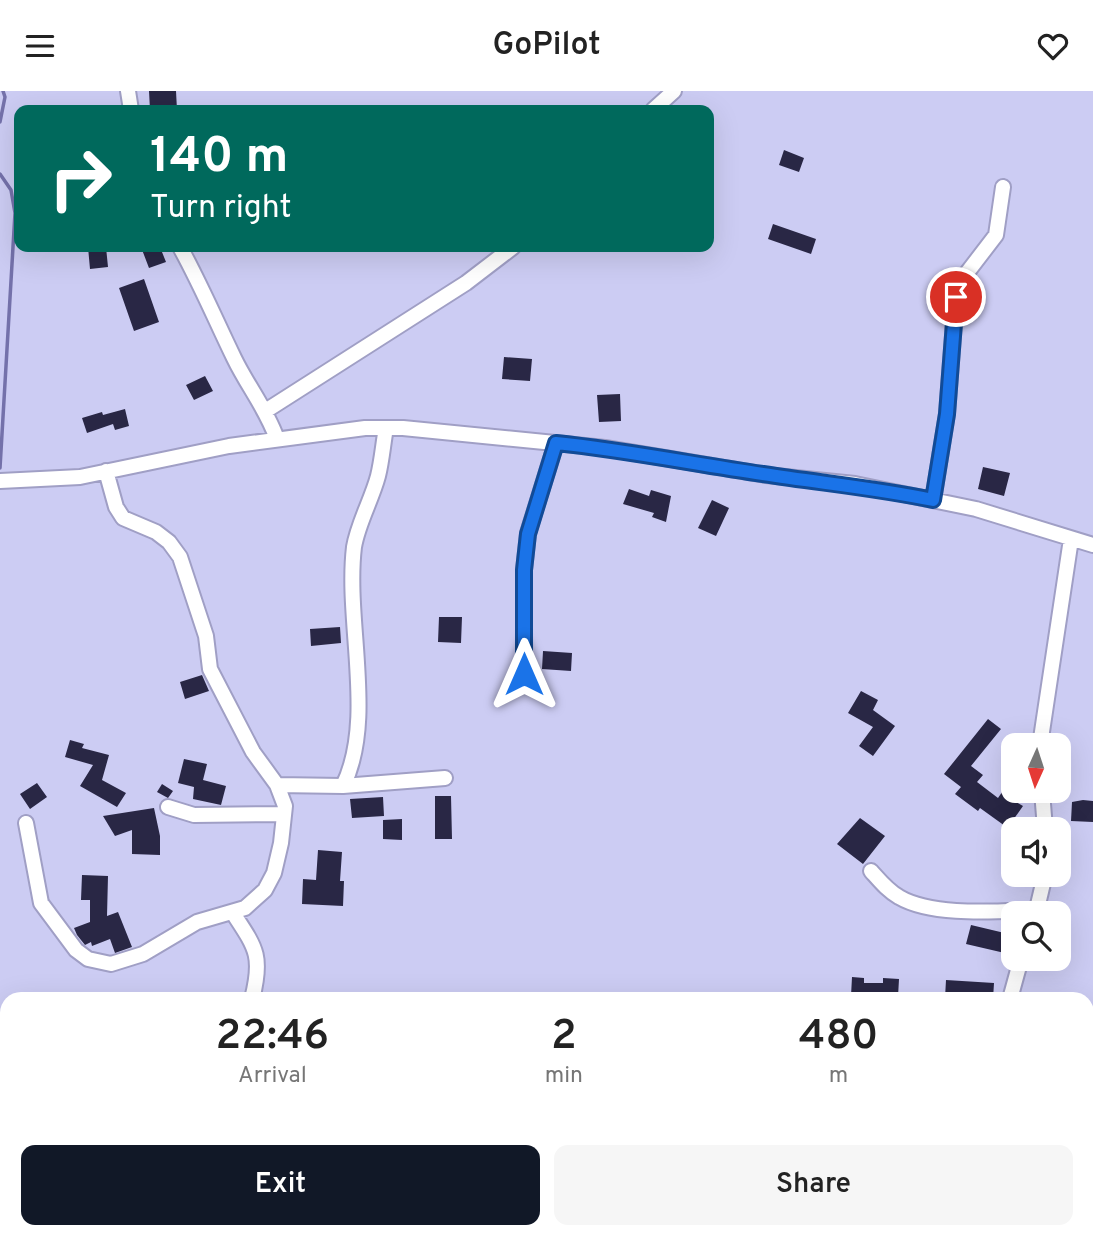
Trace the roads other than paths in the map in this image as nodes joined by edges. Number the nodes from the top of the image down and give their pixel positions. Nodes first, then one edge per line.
1 (674, 91) edge
2 (659, 105) edge
3 (1003, 187) dead end
4 (183, 252) edge
5 (506, 252) edge
6 (267, 410) junction
7 (386, 428) junction
8 (277, 439) junction
9 (556, 443) junction
10 (106, 471) junction
11 (0, 481) edge
12 (933, 500) junction
13 (1071, 539) junction
14 (1093, 545) edge
15 (524, 674) dead end
16 (1042, 733) edge
17 (445, 778) dead end
18 (276, 785) junction
19 (342, 786) junction
20 (168, 807) dead end
21 (284, 814) junction
22 (26, 823) dead end
23 (871, 871) dead end
24 (1001, 911) edge
25 (233, 913) junction
26 (1018, 971) edge
27 (253, 992) edge
28 (1012, 992) edge

1 - 2 street
3 - 12 street
4 - 6 street
5 - 6 street
6 - 8 street
7 - 8 street
7 - 9 street
7 - 19 street
8 - 10 street
9 - 12 street
9 - 15 street
10 - 11 street
10 - 18 street
12 - 13 street
13 - 14 street
13 - 16 street
17 - 19 street
18 - 19 street
18 - 21 street
20 - 21 street
21 - 25 street
22 - 25 street
23 - 24 street
25 - 27 street
26 - 28 street

